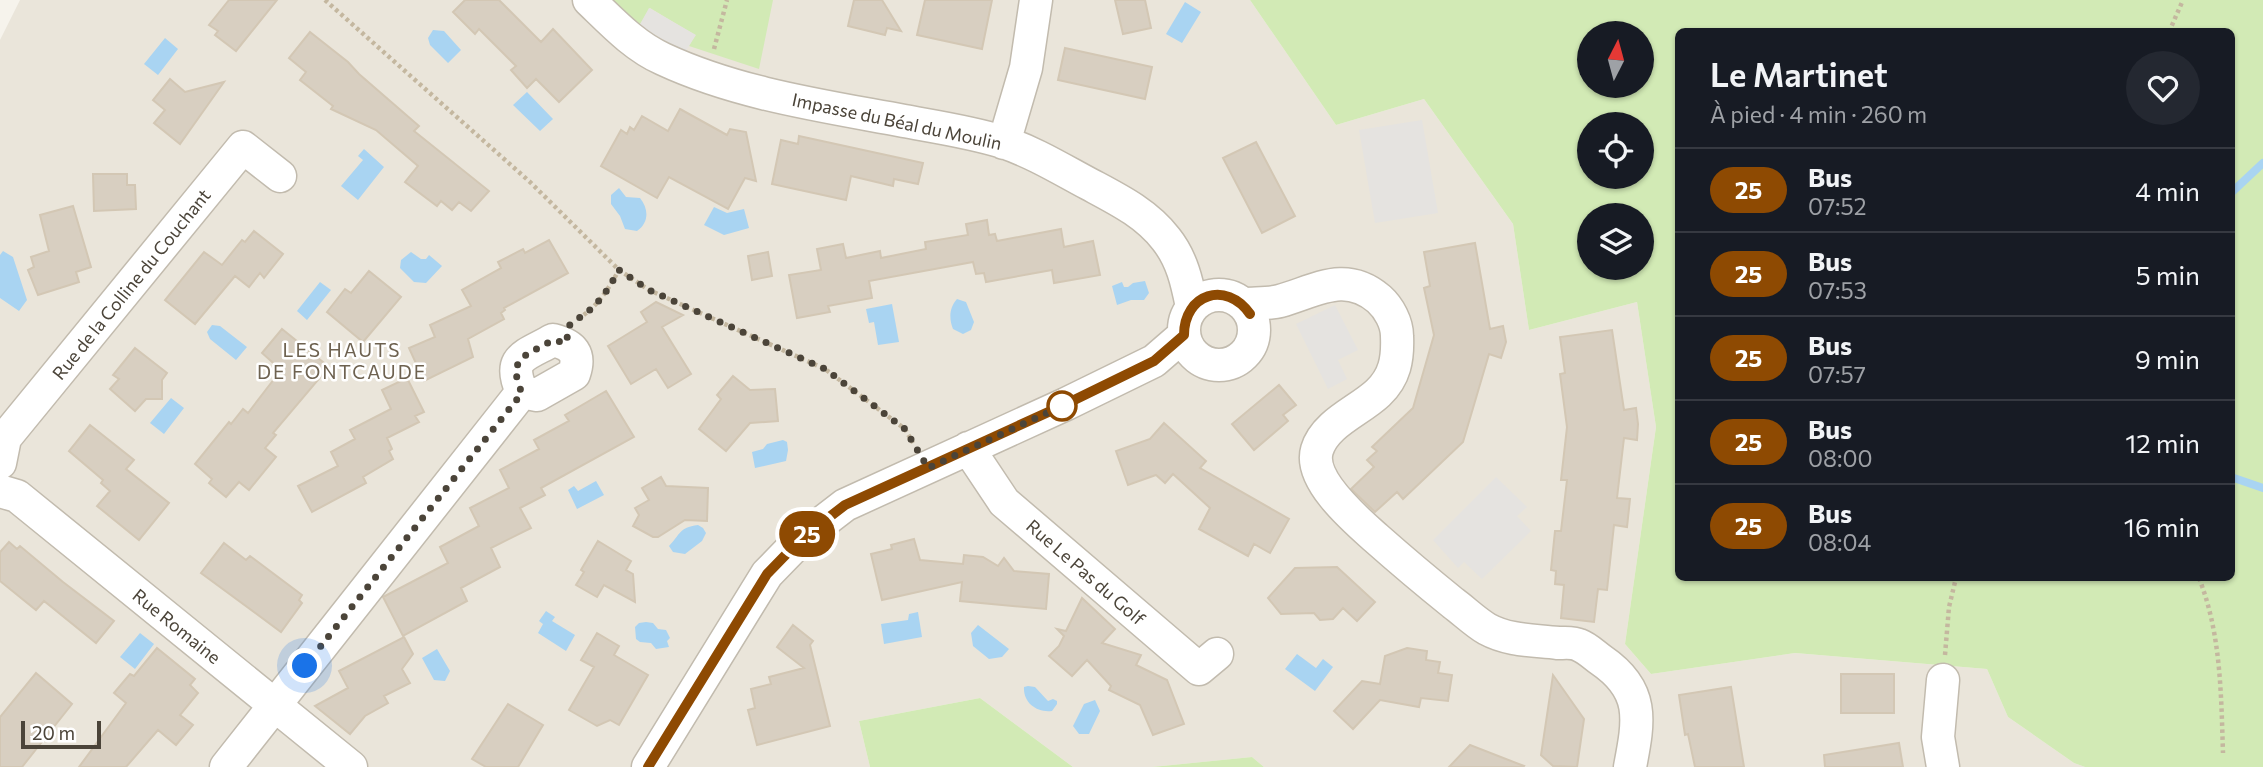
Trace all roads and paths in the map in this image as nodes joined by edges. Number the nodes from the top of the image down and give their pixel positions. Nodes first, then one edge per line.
1 (325, 0) edge
2 (589, 0) edge
3 (727, 0) edge
4 (1036, 0) edge
5 (2183, 0) edge
6 (2171, 28) edge
7 (706, 77) junction
8 (1004, 143) junction
9 (280, 176) dead end
10 (619, 270) junction
11 (1249, 314) junction
12 (1195, 323) junction
13 (566, 343) joint
14 (968, 448) junction
15 (0, 463) edge
16 (928, 468) junction
17 (0, 491) edge
18 (1955, 581) edge
19 (2200, 581) edge
20 (1217, 654) dead end
21 (1943, 680) joint
22 (274, 706) junction
23 (2223, 753) dead end
24 (226, 767) edge
25 (351, 767) edge
26 (648, 767) edge
27 (1630, 767) edge
28 (1942, 767) edge

1 - 10 path
2 - 7 street, Impasse du Béal du Moulin
3 - 7 path
4 - 8 street
5 - 6 path
7 - 8 street, Impasse du Béal du Moulin
8 - 12 street, Impasse du Béal du Moulin
9 - 15 street, Rue de la Colline du Couchant
10 - 13 path
10 - 16 path
11 - 12 street
11 - 12 street
11 - 27 street
12 - 14 street
13 - 22 street
14 - 16 street
14 - 20 street, Rue Le Pas du Golf
16 - 26 street
17 - 22 street, Rue Romaine
18 - 21 path
19 - 23 path
21 - 28 street
22 - 24 street
22 - 25 street, Rue Romaine

